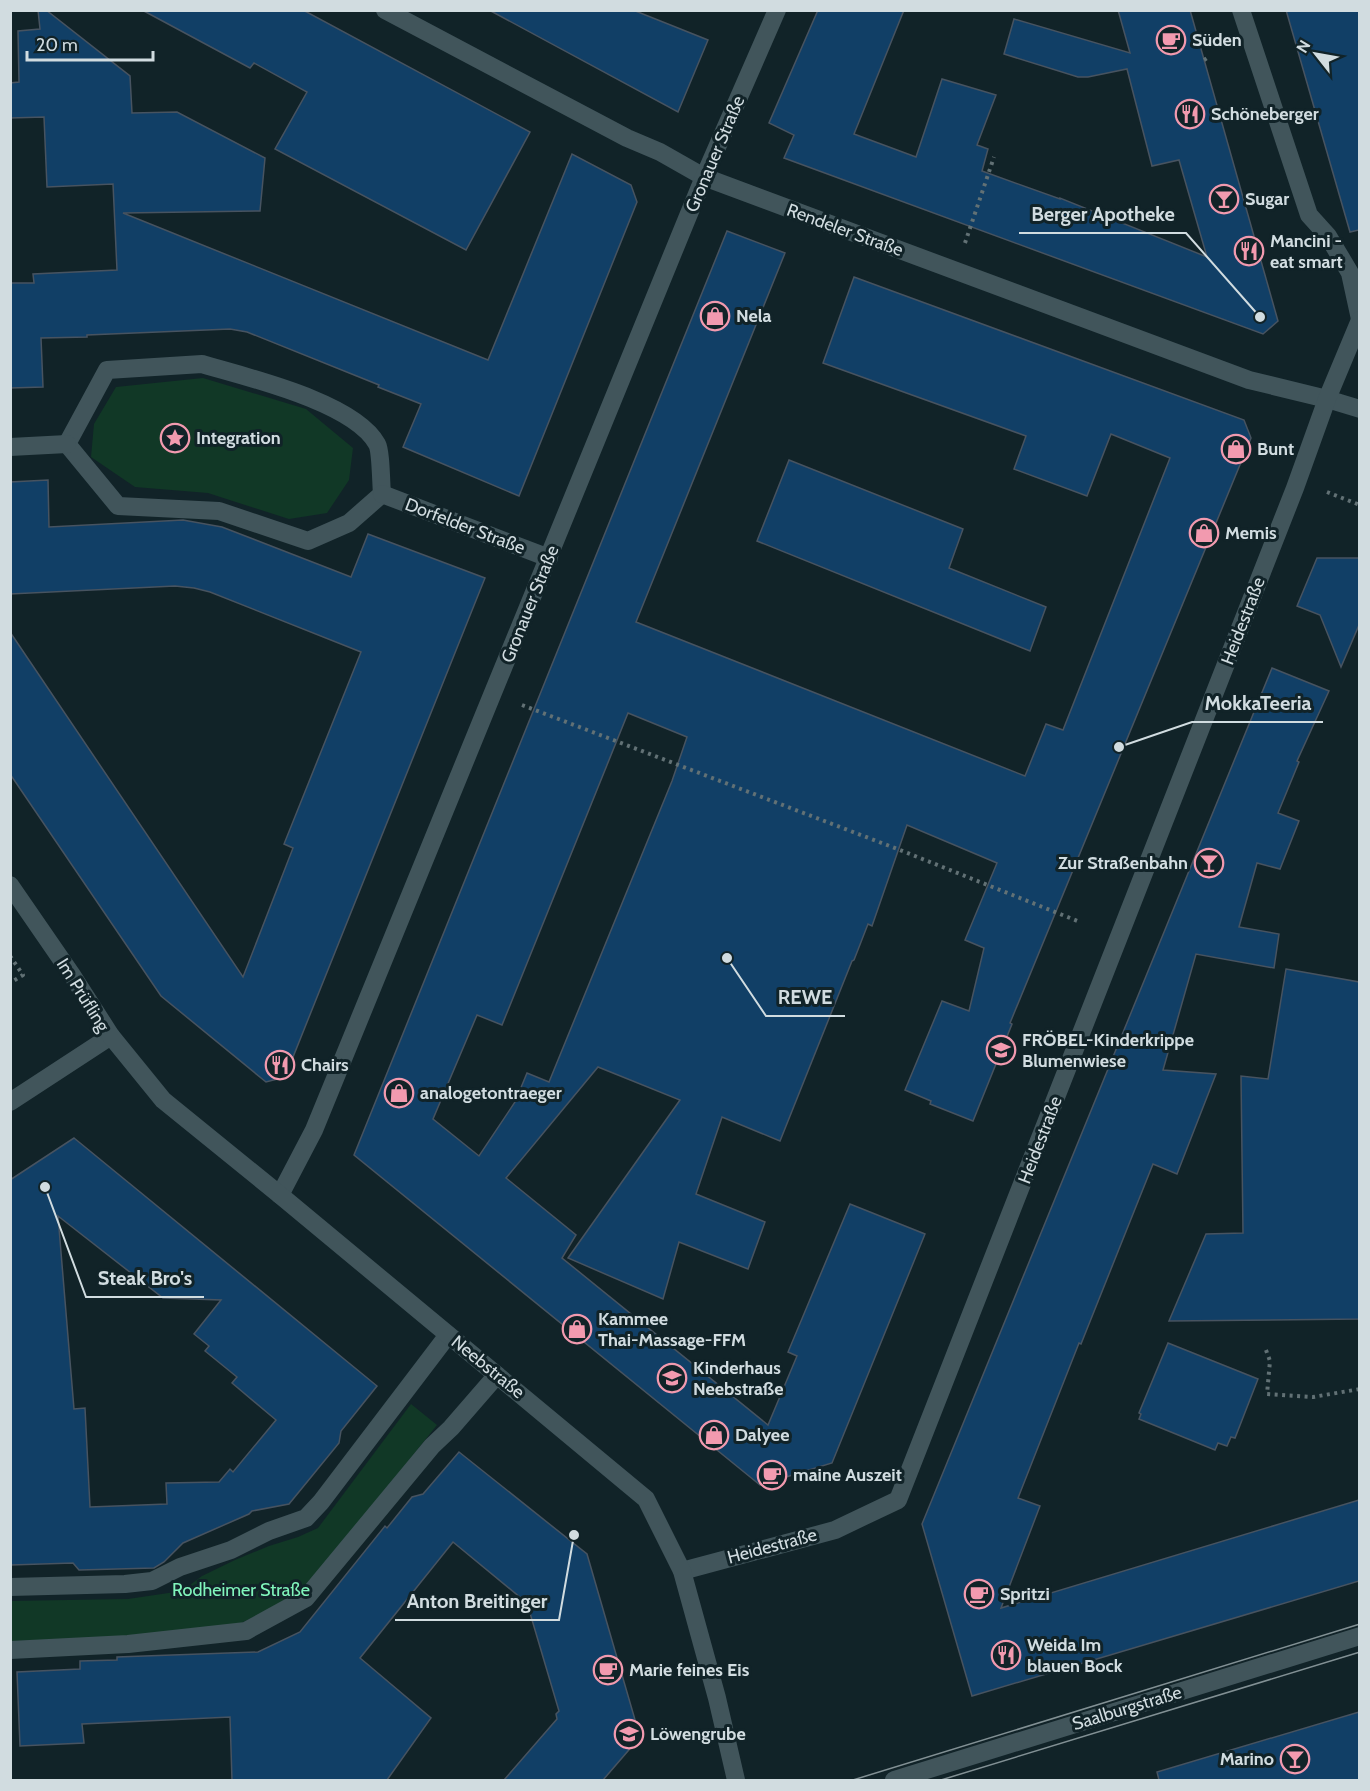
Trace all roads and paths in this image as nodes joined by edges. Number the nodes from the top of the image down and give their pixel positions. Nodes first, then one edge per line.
1 (385, 10) edge
2 (777, 10) edge
3 (1241, 10) edge
4 (994, 157) dead end
5 (704, 177) junction
6 (965, 244) dead end
7 (1359, 320) edge
8 (1327, 399) junction
9 (1359, 409) edge
10 (67, 444) junction
11 (10, 447) edge
12 (382, 494) junction
13 (1334, 495) dead end
14 (1359, 505) edge
15 (549, 558) junction
16 (525, 706) dead end
17 (10, 885) edge
18 (1080, 922) dead end
19 (10, 956) edge
20 (10, 983) edge
21 (111, 1036) junction
22 (10, 1102) edge
23 (280, 1195) junction
24 (448, 1335) junction
25 (1266, 1350) dead end
26 (497, 1374) junction
27 (1359, 1389) edge
28 (682, 1571) junction
29 (10, 1587) edge
30 (1359, 1636) edge
31 (10, 1650) edge
32 (903, 1779) edge
33 (736, 1780) edge

1 - 5 street, Rendeler Straße
2 - 5 street, Gronauer Straße
3 - 7 street
4 - 6 path
5 - 8 street, Rendeler Straße
5 - 15 street, Gronauer Straße
7 - 8 street, Heidestraße
8 - 9 street, Rendeler Straße
8 - 28 street, Heidestraße
10 - 11 street
10 - 12 street, Dorfelder Straße
10 - 12 street, Dorfelder Straße
12 - 15 street, Dorfelder Straße
13 - 14 path
15 - 23 street, Gronauer Straße
16 - 18 path
17 - 21 street, Im Prüfling
19 - 20 path
21 - 22 street, Im Prüfling
21 - 23 street, Neebstraße
23 - 24 street, Neebstraße
24 - 26 street, Neebstraße
24 - 29 street
25 - 27 path
26 - 28 street, Neebstraße
26 - 31 street
28 - 33 street, Neebstraße
30 - 32 street, Saalburgstraße

